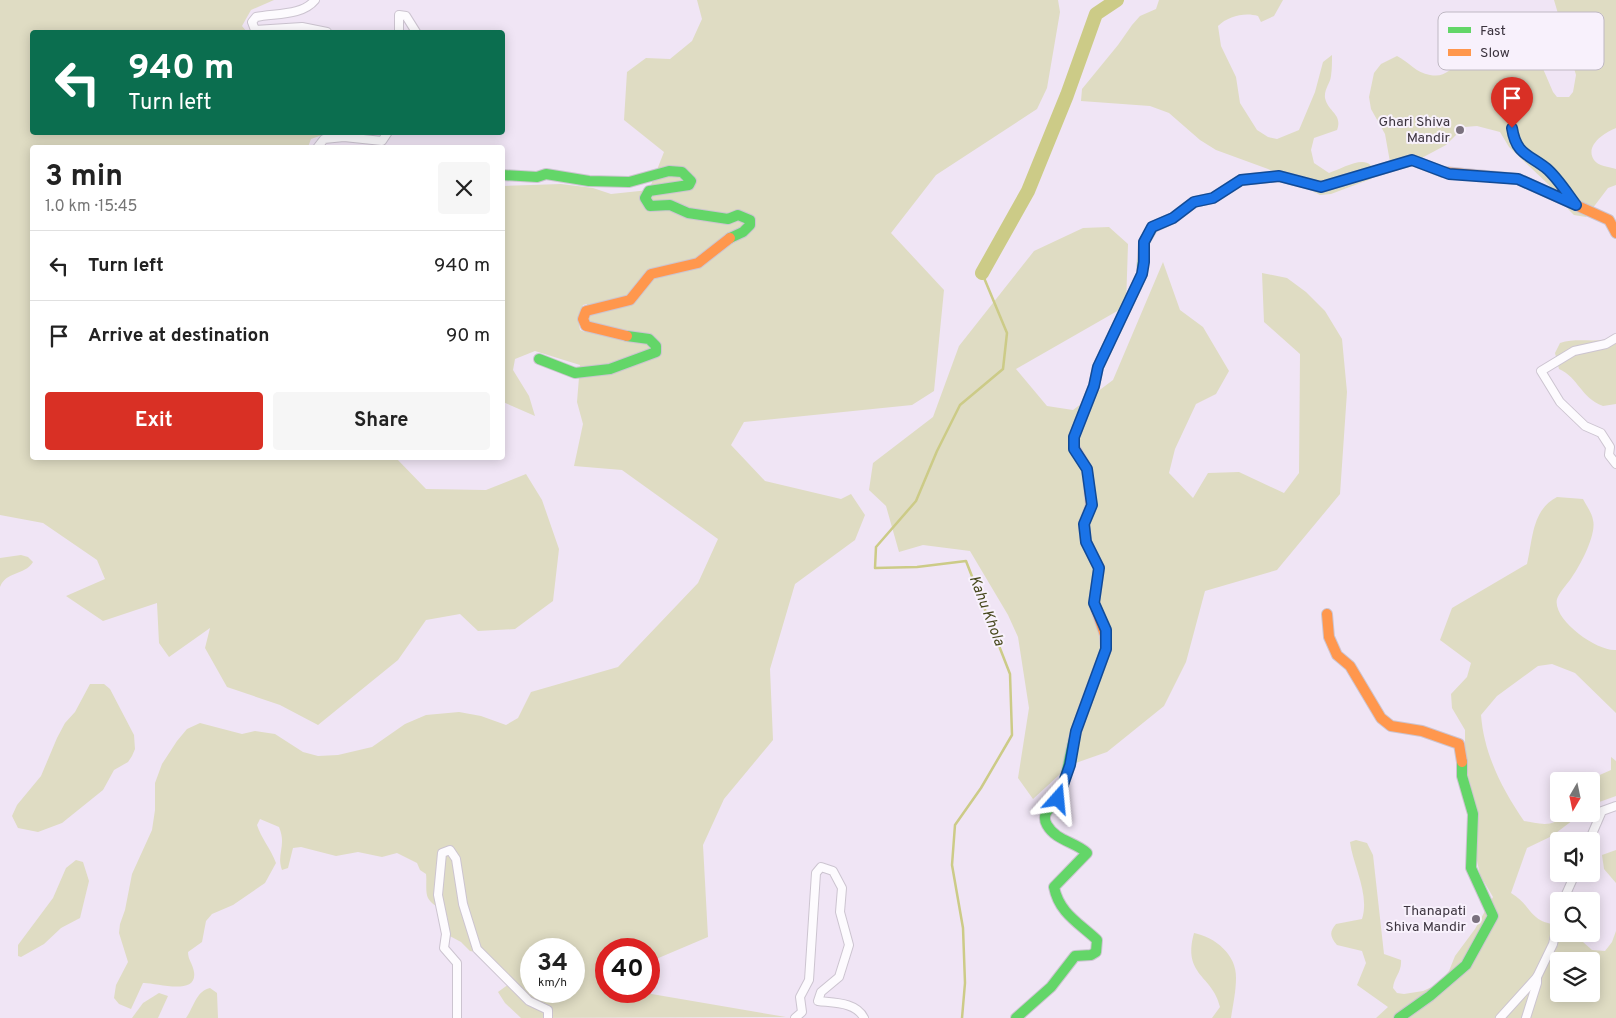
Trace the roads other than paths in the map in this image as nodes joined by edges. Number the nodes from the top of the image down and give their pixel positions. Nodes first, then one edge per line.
1 (315, 0) edge
2 (255, 30) edge
3 (255, 30) edge
4 (318, 30) edge
5 (399, 30) edge
6 (415, 30) edge
7 (1512, 128) dead end
8 (386, 135) edge
9 (319, 145) edge
10 (505, 175) edge
11 (1576, 205) junction
12 (1616, 234) edge
13 (1616, 338) edge
14 (539, 359) dead end
15 (1616, 464) edge
16 (1327, 614) dead end
17 (1616, 801) edge
18 (1616, 806) edge
19 (1600, 810) edge
20 (1600, 814) edge
21 (1553, 942) edge
22 (1537, 977) junction
23 (457, 1018) edge
24 (548, 1018) edge
25 (796, 1018) edge
26 (864, 1018) edge
27 (1016, 1018) edge
28 (1399, 1018) edge
29 (1500, 1018) edge
30 (1526, 1018) edge

1 - 3 street
2 - 4 street
5 - 6 street
7 - 11 street
8 - 9 street
10 - 14 street
11 - 12 street
11 - 27 street
13 - 15 street
16 - 28 street
17 - 19 street
18 - 20 street
21 - 22 street
22 - 29 street
22 - 30 street
23 - 24 street
25 - 26 street

